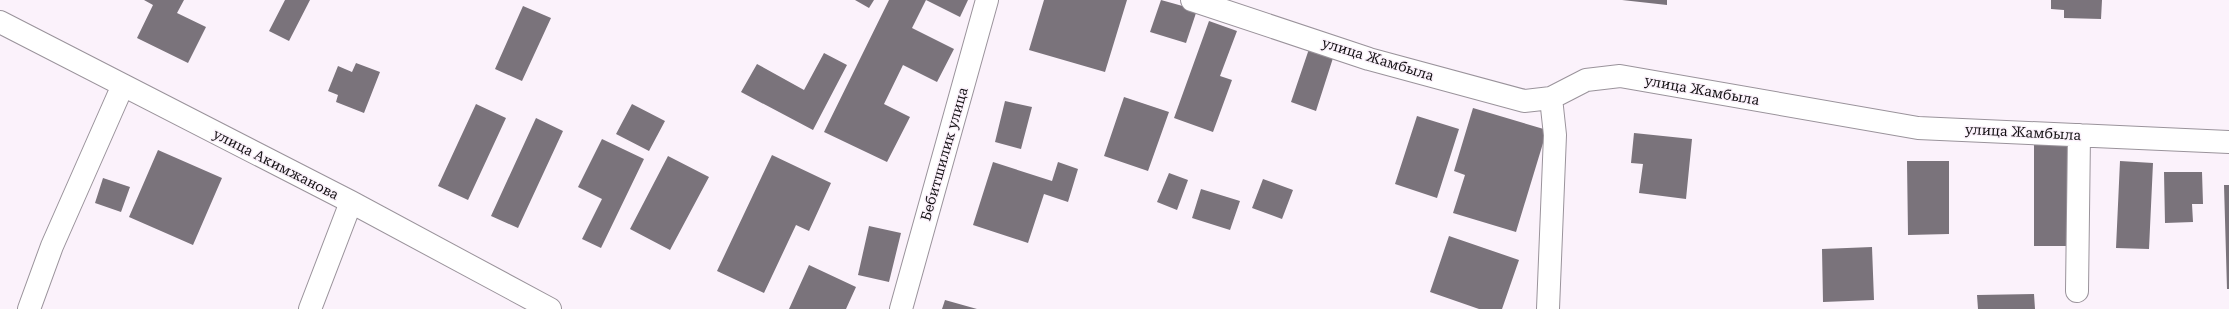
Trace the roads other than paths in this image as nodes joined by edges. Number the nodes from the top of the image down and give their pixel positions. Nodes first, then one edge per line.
1 (988, 0) edge
2 (1192, 0) edge
3 (0, 22) edge
4 (123, 85) junction
5 (1551, 98) junction
6 (2079, 135) junction
7 (2229, 142) edge
8 (351, 202) junction
9 (2077, 291) dead end
10 (29, 309) edge
11 (310, 309) edge
12 (550, 309) edge
13 (901, 309) edge
14 (1548, 309) edge

1 - 13 street, Бебитшилик улица
2 - 5 street, улица Жамбыла
3 - 4 street, улица Акимжанова
4 - 8 street, улица Акимжанова
4 - 10 street
5 - 6 street, улица Жамбыла
5 - 14 street
6 - 7 street, улица Жамбыла
6 - 9 street
8 - 11 street
8 - 12 street, улица Акимжанова

